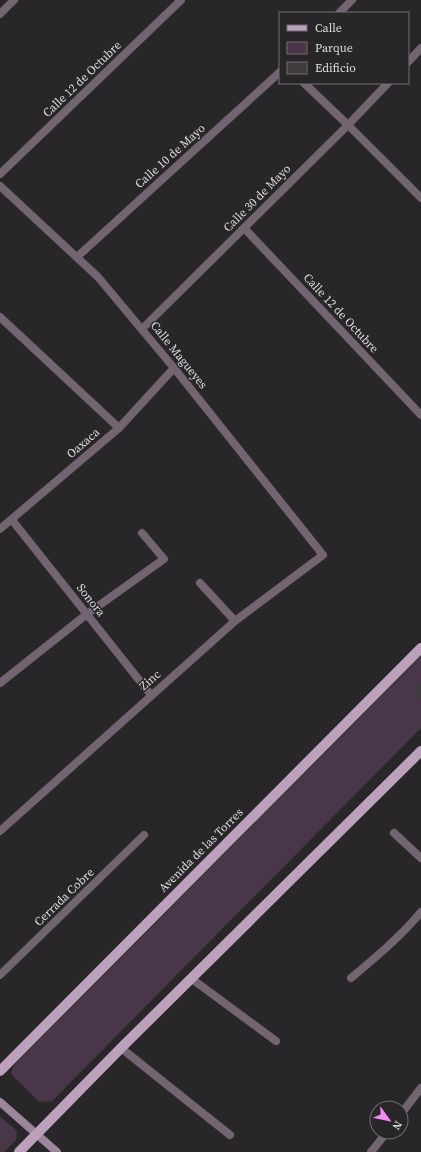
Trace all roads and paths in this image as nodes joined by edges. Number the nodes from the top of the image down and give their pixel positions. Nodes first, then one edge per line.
1 (14, 0) edge
2 (180, 0) edge
3 (352, 0) edge
4 (340, 12) edge
5 (0, 14) edge
6 (421, 48) edge
7 (409, 61) edge
8 (279, 73) edge
9 (305, 84) edge
10 (387, 84) edge
11 (348, 125) junction
12 (0, 174) edge
13 (0, 186) edge
14 (421, 198) edge
15 (244, 228) junction
16 (77, 257) junction
17 (0, 317) edge
18 (142, 329) junction
19 (174, 368) junction
20 (421, 415) edge
21 (119, 428) junction
22 (12, 520) junction
23 (0, 529) edge
24 (142, 533) dead end
25 (323, 555) joint
26 (200, 583) dead end
27 (87, 614) junction
28 (235, 622) junction
29 (421, 648) edge
30 (0, 683) edge
31 (151, 696) junction
32 (421, 751) edge
33 (0, 831) edge
34 (394, 834) dead end
35 (144, 835) dead end
36 (421, 858) edge
37 (421, 912) edge
38 (0, 975) edge
39 (351, 978) dead end
40 (192, 979) junction
41 (276, 1041) dead end
42 (121, 1048) junction
43 (0, 1071) edge
44 (421, 1088) edge
45 (0, 1102) edge
46 (409, 1104) edge
47 (36, 1134) junction
48 (230, 1135) dead end
49 (381, 1140) edge
50 (19, 1152) edge
51 (57, 1152) edge
52 (371, 1152) edge

1 - 5 street
2 - 12 street, Calle 12 de Octubre
3 - 4 street
6 - 7 street
8 - 16 street, Calle 10 de Mayo
9 - 11 street
10 - 11 street, Calle 30 de Mayo
11 - 14 street
11 - 15 street, Calle 30 de Mayo
13 - 16 street, Calle Magueyes
15 - 18 street, Calle 30 de Mayo
15 - 20 street, Calle 12 de Octubre
16 - 18 street, Calle Magueyes
17 - 21 street
18 - 19 street, Calle Magueyes
19 - 21 street, Oaxaca
19 - 25 street, Calle Magueyes
21 - 22 street, Oaxaca
22 - 23 street, Oaxaca
22 - 27 street, Sonora
24 - 27 street
25 - 28 street, Zinc
26 - 28 street
27 - 30 street
27 - 31 street, Sonora
28 - 31 street, Zinc
29 - 43 main road, Avenida de las Torres
31 - 33 street, Zinc
32 - 40 main road
34 - 36 street
35 - 38 street, Cerrada Cobre
37 - 39 street
40 - 41 street
40 - 42 main road
42 - 47 main road
42 - 48 street
44 - 46 street
45 - 47 street
47 - 50 main road
47 - 51 street
49 - 52 street

